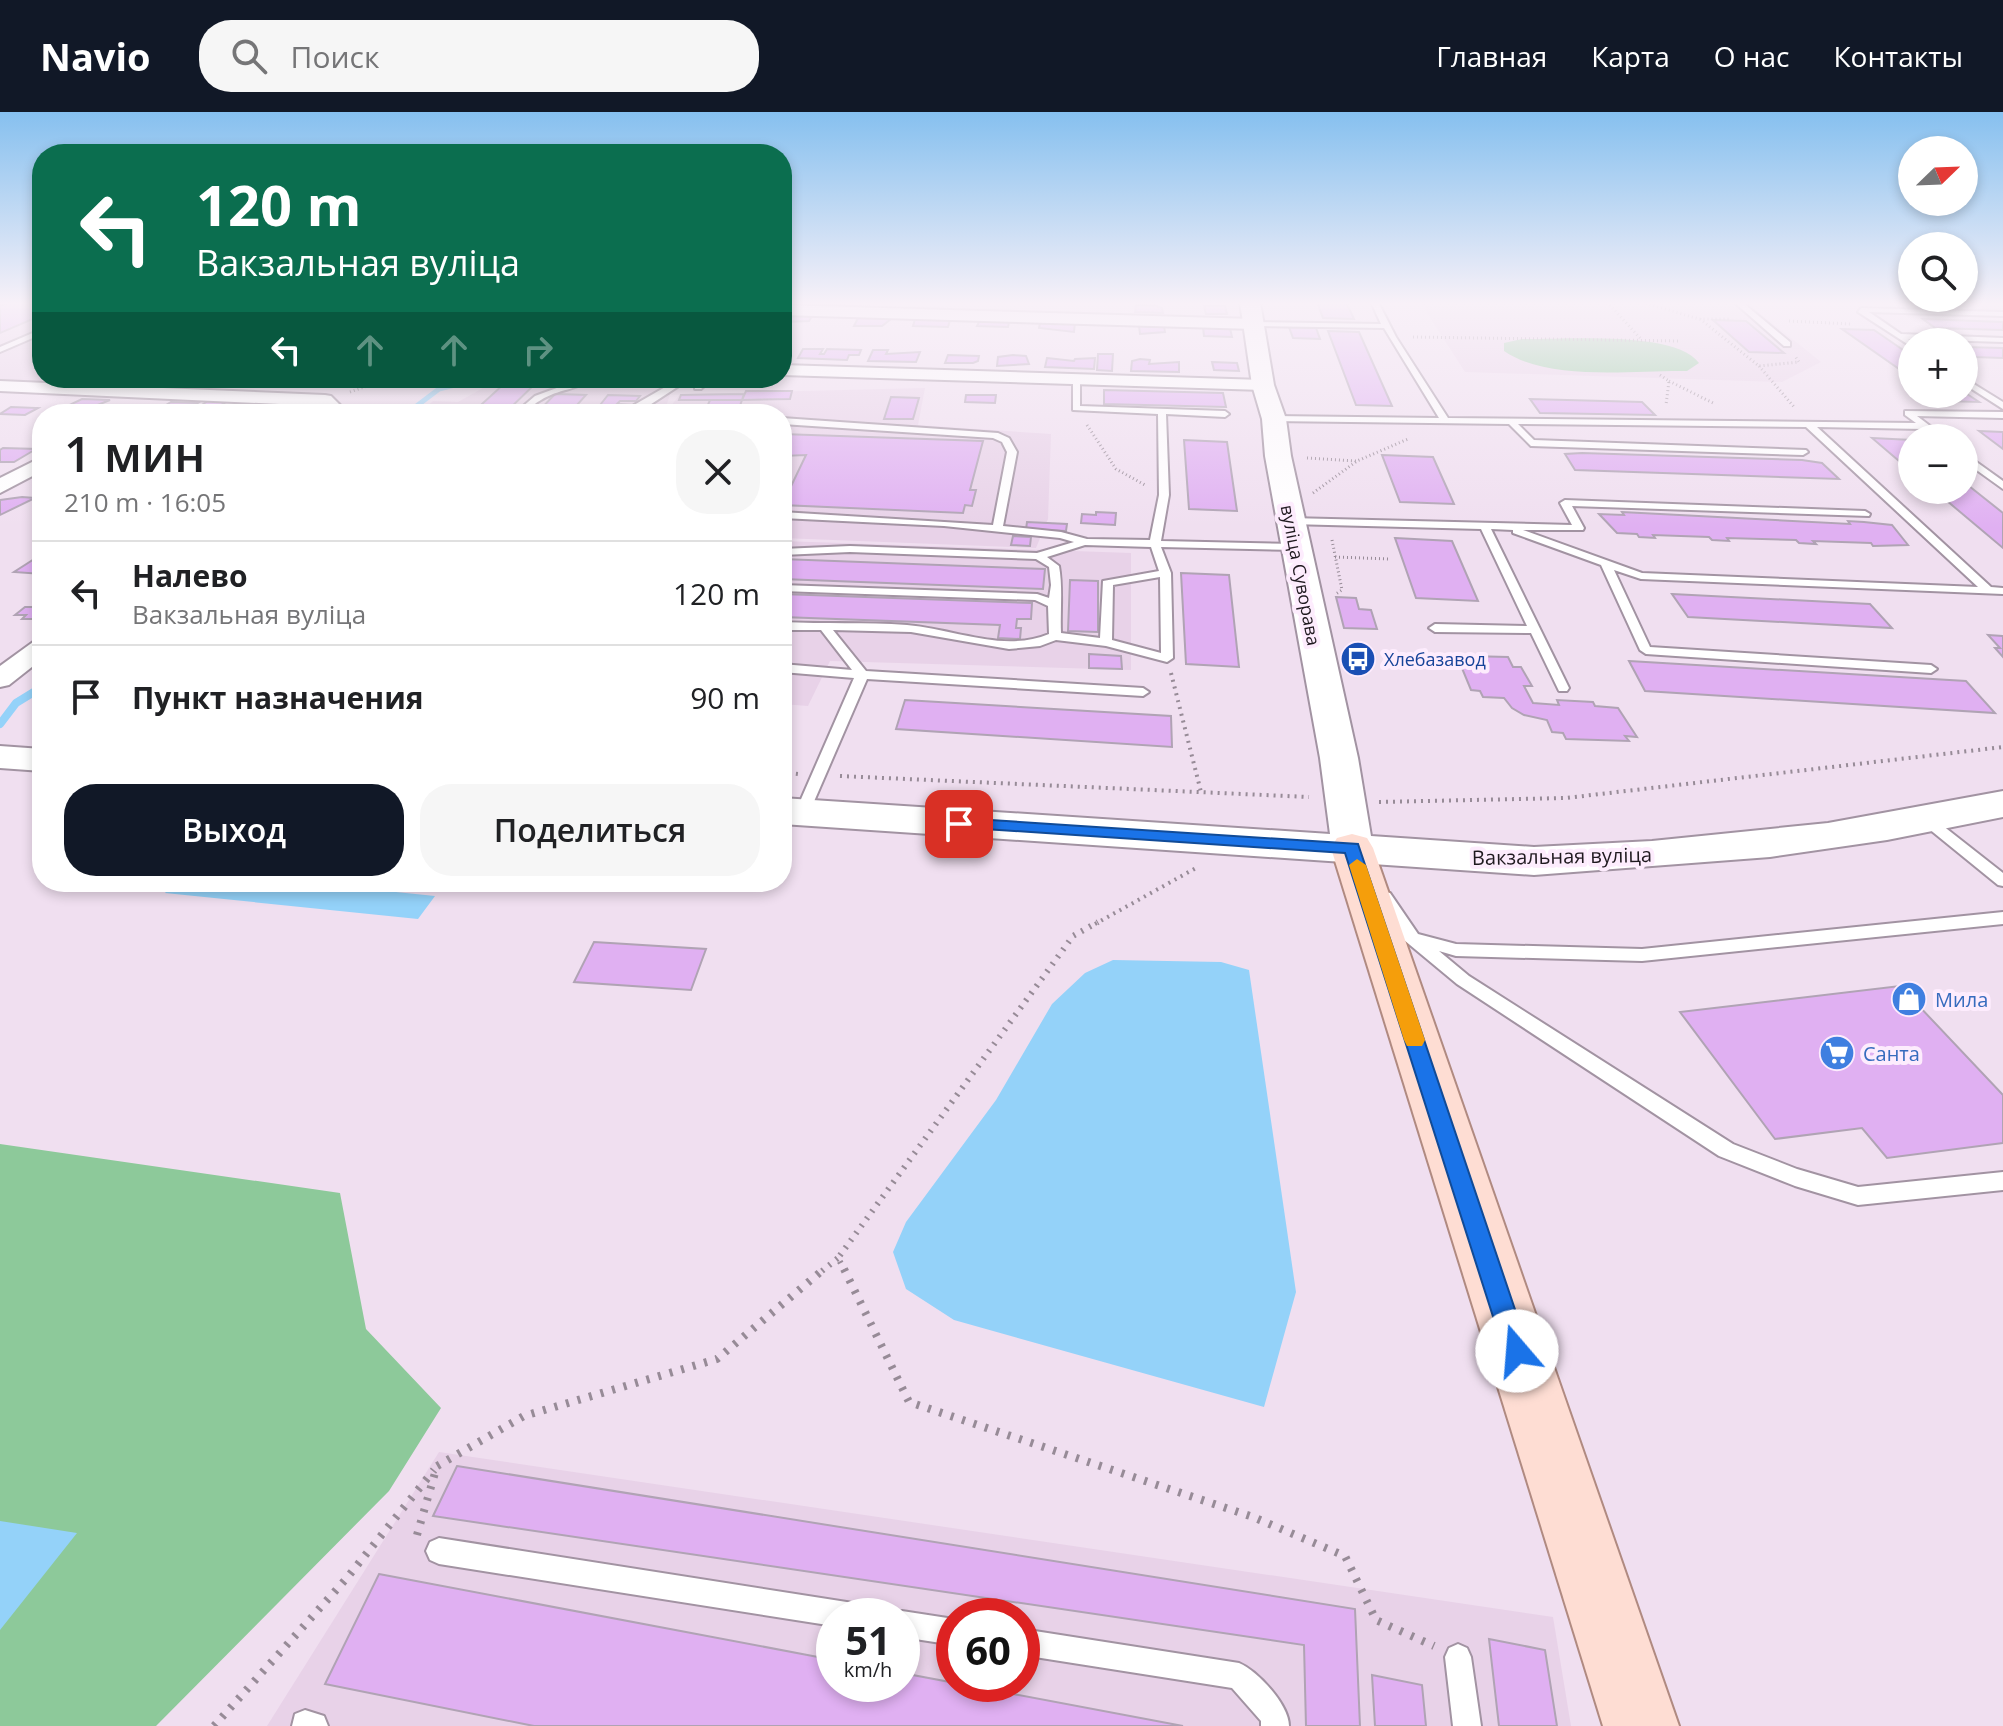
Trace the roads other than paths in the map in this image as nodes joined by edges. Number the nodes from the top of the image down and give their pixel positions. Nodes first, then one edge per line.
1 (1021, 377) edge
2 (1262, 377) edge
3 (1418, 377) edge
4 (1076, 379) junction
5 (1263, 385) junction
6 (2, 387) edge
7 (176, 388) edge
8 (560, 388) edge
9 (670, 388) edge
10 (1978, 389) edge
11 (166, 393) junction
12 (147, 404) edge
13 (330, 404) edge
14 (527, 404) edge
15 (642, 404) edge
16 (2002, 405) edge
17 (1162, 412) junction
18 (1225, 414) dead end
19 (2003, 415) edge
20 (1274, 419) junction
21 (792, 422) edge
22 (1446, 422) junction
23 (1513, 424) junction
24 (1923, 424) edge
25 (1809, 425) junction
26 (1898, 426) edge
27 (1803, 452) dead end
28 (1978, 467) edge
29 (32, 469) edge
30 (2003, 486) edge
31 (0, 487) edge
32 (1865, 514) dead end
33 (792, 516) edge
34 (1484, 525) junction
35 (1292, 526) junction
36 (1505, 526) junction
37 (997, 529) junction
38 (1084, 542) junction
39 (1155, 544) junction
40 (792, 552) edge
41 (1038, 556) junction
42 (1606, 564) junction
43 (1165, 573) junction
44 (792, 588) edge
45 (1989, 591) junction
46 (2003, 591) edge
47 (1054, 604) junction
48 (792, 626) edge
49 (825, 628) junction
50 (1435, 628) dead end
51 (1534, 630) junction
52 (1055, 636) junction
53 (1106, 642) junction
54 (32, 655) edge
55 (792, 669) edge
56 (1931, 669) dead end
57 (862, 675) junction
58 (0, 679) edge
59 (1563, 688) dead end
60 (1143, 692) dead end
61 (2003, 804) edge
62 (792, 812) edge
63 (1928, 821) junction
64 (1348, 824) junction
65 (2003, 881) edge
66 (2003, 918) edge
67 (1410, 936) junction
68 (2003, 1181) edge
69 (439, 1551) road end
70 (816, 1610) edge
71 (1040, 1645) edge
72 (1458, 1657) road end
73 (1275, 1726) edge
74 (1467, 1726) edge
75 (1641, 1726) edge

1 - 4 street
2 - 5 main road, вуліца Суворава
3 - 22 lane
4 - 5 street
4 - 17 lane
5 - 20 main road, вуліца Суворава
6 - 11 street
7 - 11 street
8 - 14 lane
9 - 15 lane
10 - 16 lane
11 - 12 street
11 - 13 street
17 - 18 lane
17 - 39 lane
19 - 24 lane
20 - 22 lane
20 - 35 main road, вуліца Суворава
21 - 37 lane
22 - 23 lane
23 - 25 lane
23 - 27 lane
25 - 26 lane
25 - 45 lane
28 - 30 lane
29 - 31 street
32 - 36 lane
33 - 37 lane
34 - 35 lane
34 - 36 lane
34 - 51 lane
35 - 39 lane
35 - 64 main road, вуліца Суворава
36 - 42 lane
37 - 38 lane
38 - 39 lane
38 - 41 lane
39 - 43 lane
40 - 41 lane
41 - 47 lane
42 - 45 lane
42 - 56 lane
43 - 53 lane
43 - 53 lane
44 - 47 lane
45 - 46 lane
47 - 52 lane
48 - 49 lane
49 - 52 lane
49 - 57 lane
50 - 51 lane
51 - 59 lane
52 - 53 lane
54 - 58 street
55 - 57 lane
57 - 60 lane
57 - 62 lane
61 - 63 main road, Вакзальная вуліца
62 - 64 main road, Вакзальная вуліца
63 - 64 main road, Вакзальная вуліца
63 - 65 lane
64 - 67 lane
64 - 75 main road
66 - 67 lane
67 - 68 lane
69 - 70 lane
71 - 73 lane
72 - 74 lane

